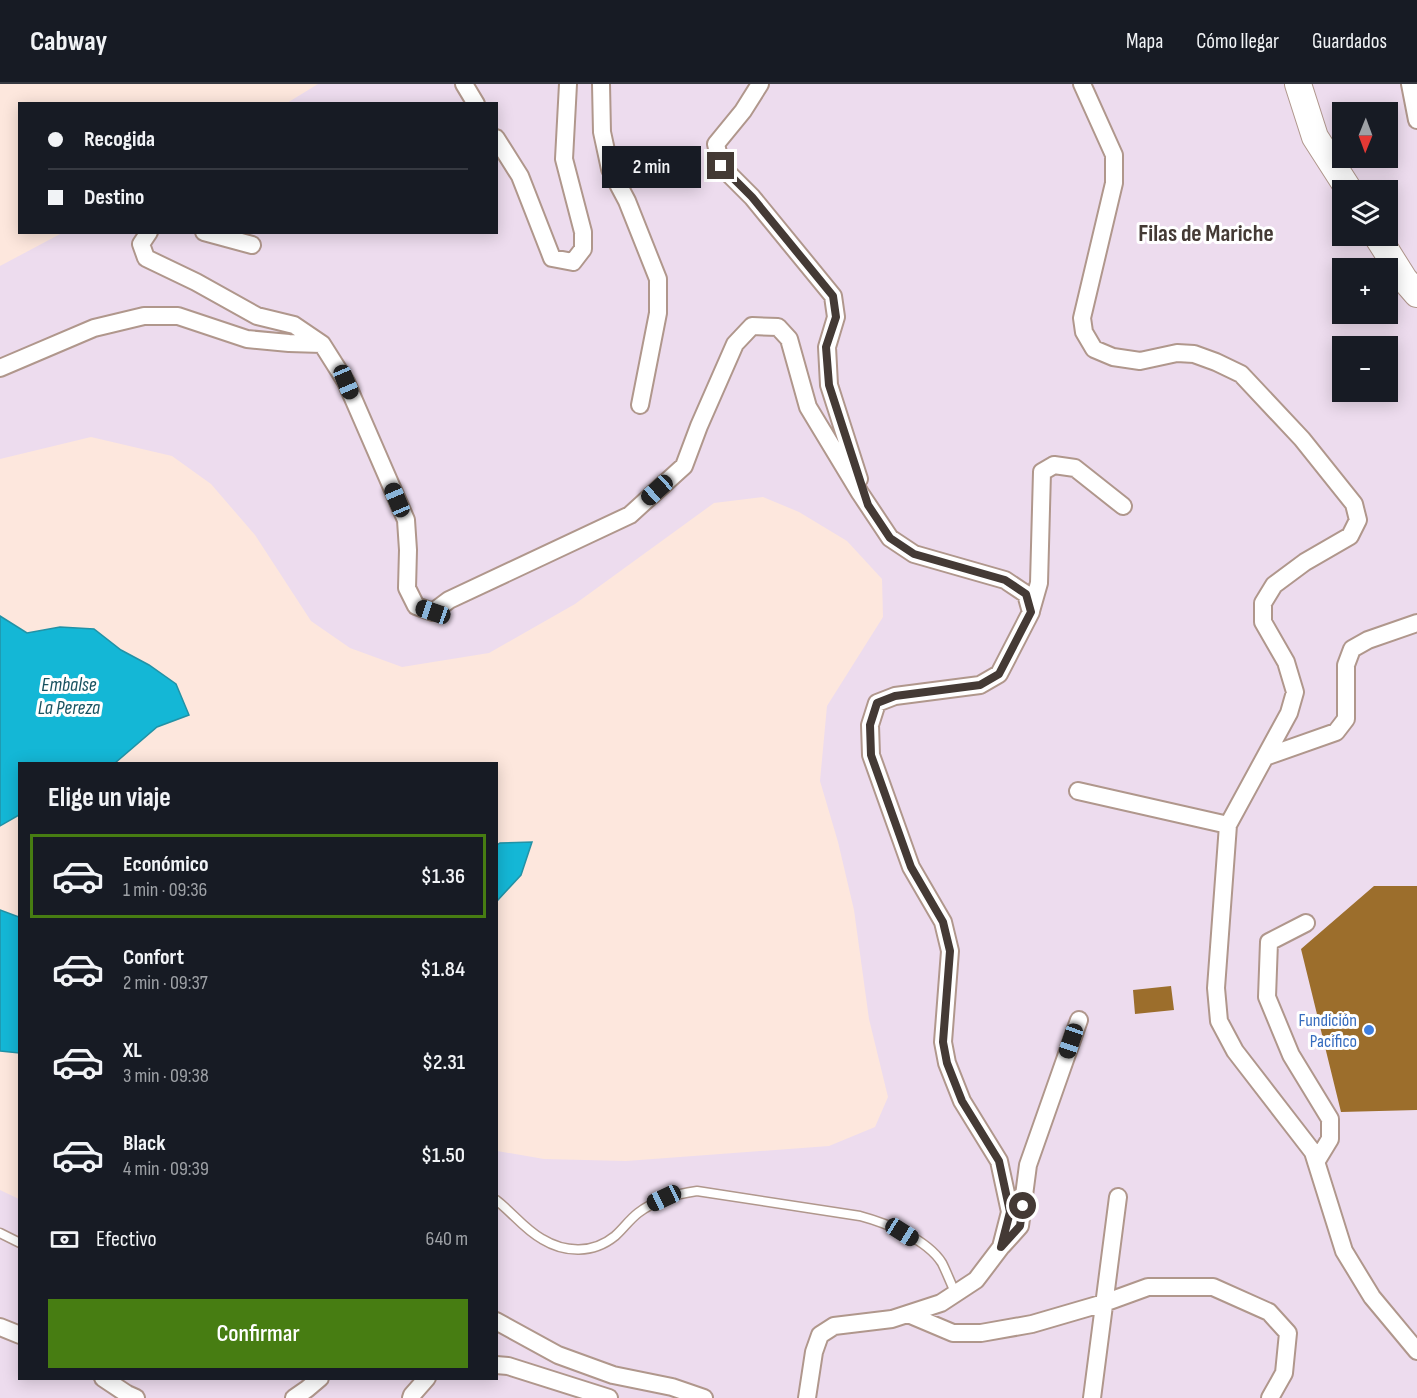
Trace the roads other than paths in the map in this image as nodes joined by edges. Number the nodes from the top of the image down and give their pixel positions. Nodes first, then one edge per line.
1 (464, 84) edge
2 (568, 84) edge
3 (601, 84) edge
4 (760, 84) edge
5 (1082, 84) edge
6 (1298, 84) edge
7 (1410, 84) edge
8 (475, 102) edge
9 (1417, 120) edge
10 (498, 141) edge
11 (1343, 180) edge
12 (148, 234) edge
13 (211, 234) edge
14 (252, 245) dead end
15 (1383, 246) edge
16 (1417, 294) edge
17 (322, 344) junction
18 (0, 368) edge
19 (640, 405) dead end
20 (868, 505) junction
21 (1123, 507) dead end
22 (1031, 612) junction
23 (1417, 623) edge
24 (1265, 757) junction
25 (1078, 791) dead end
26 (1228, 825) junction
27 (1306, 923) dead end
28 (1079, 1020) dead end
29 (1316, 1162) junction
30 (1118, 1197) dead end
31 (498, 1202) edge
32 (0, 1233) edge
33 (18, 1242) edge
34 (1001, 1247) junction
35 (956, 1294) junction
36 (1104, 1303) junction
37 (908, 1314) junction
38 (498, 1323) edge
39 (0, 1327) edge
40 (18, 1334) edge
41 (1417, 1351) edge
42 (498, 1365) edge
43 (106, 1380) edge
44 (318, 1380) edge
45 (425, 1380) edge
46 (136, 1398) edge
47 (294, 1398) edge
48 (411, 1398) edge
49 (609, 1398) edge
50 (704, 1398) edge
51 (807, 1398) edge
52 (1092, 1398) edge
53 (1270, 1398) edge

1 - 8 street
2 - 10 street
3 - 19 street
4 - 20 street
5 - 24 street
6 - 11 main road
7 - 9 street
12 - 17 street
13 - 14 street
15 - 16 main road
17 - 18 street
17 - 20 street
20 - 22 street
21 - 22 street
22 - 34 street
23 - 24 street
24 - 26 street
25 - 26 street
26 - 29 street
27 - 29 street
28 - 34 street
29 - 41 street
30 - 36 street
31 - 35 lane
32 - 33 lane
34 - 35 street
35 - 37 street
36 - 37 street
36 - 52 street
36 - 53 street
37 - 51 street
38 - 50 street
39 - 40 street
42 - 49 street
43 - 46 street
44 - 47 street
45 - 48 street

